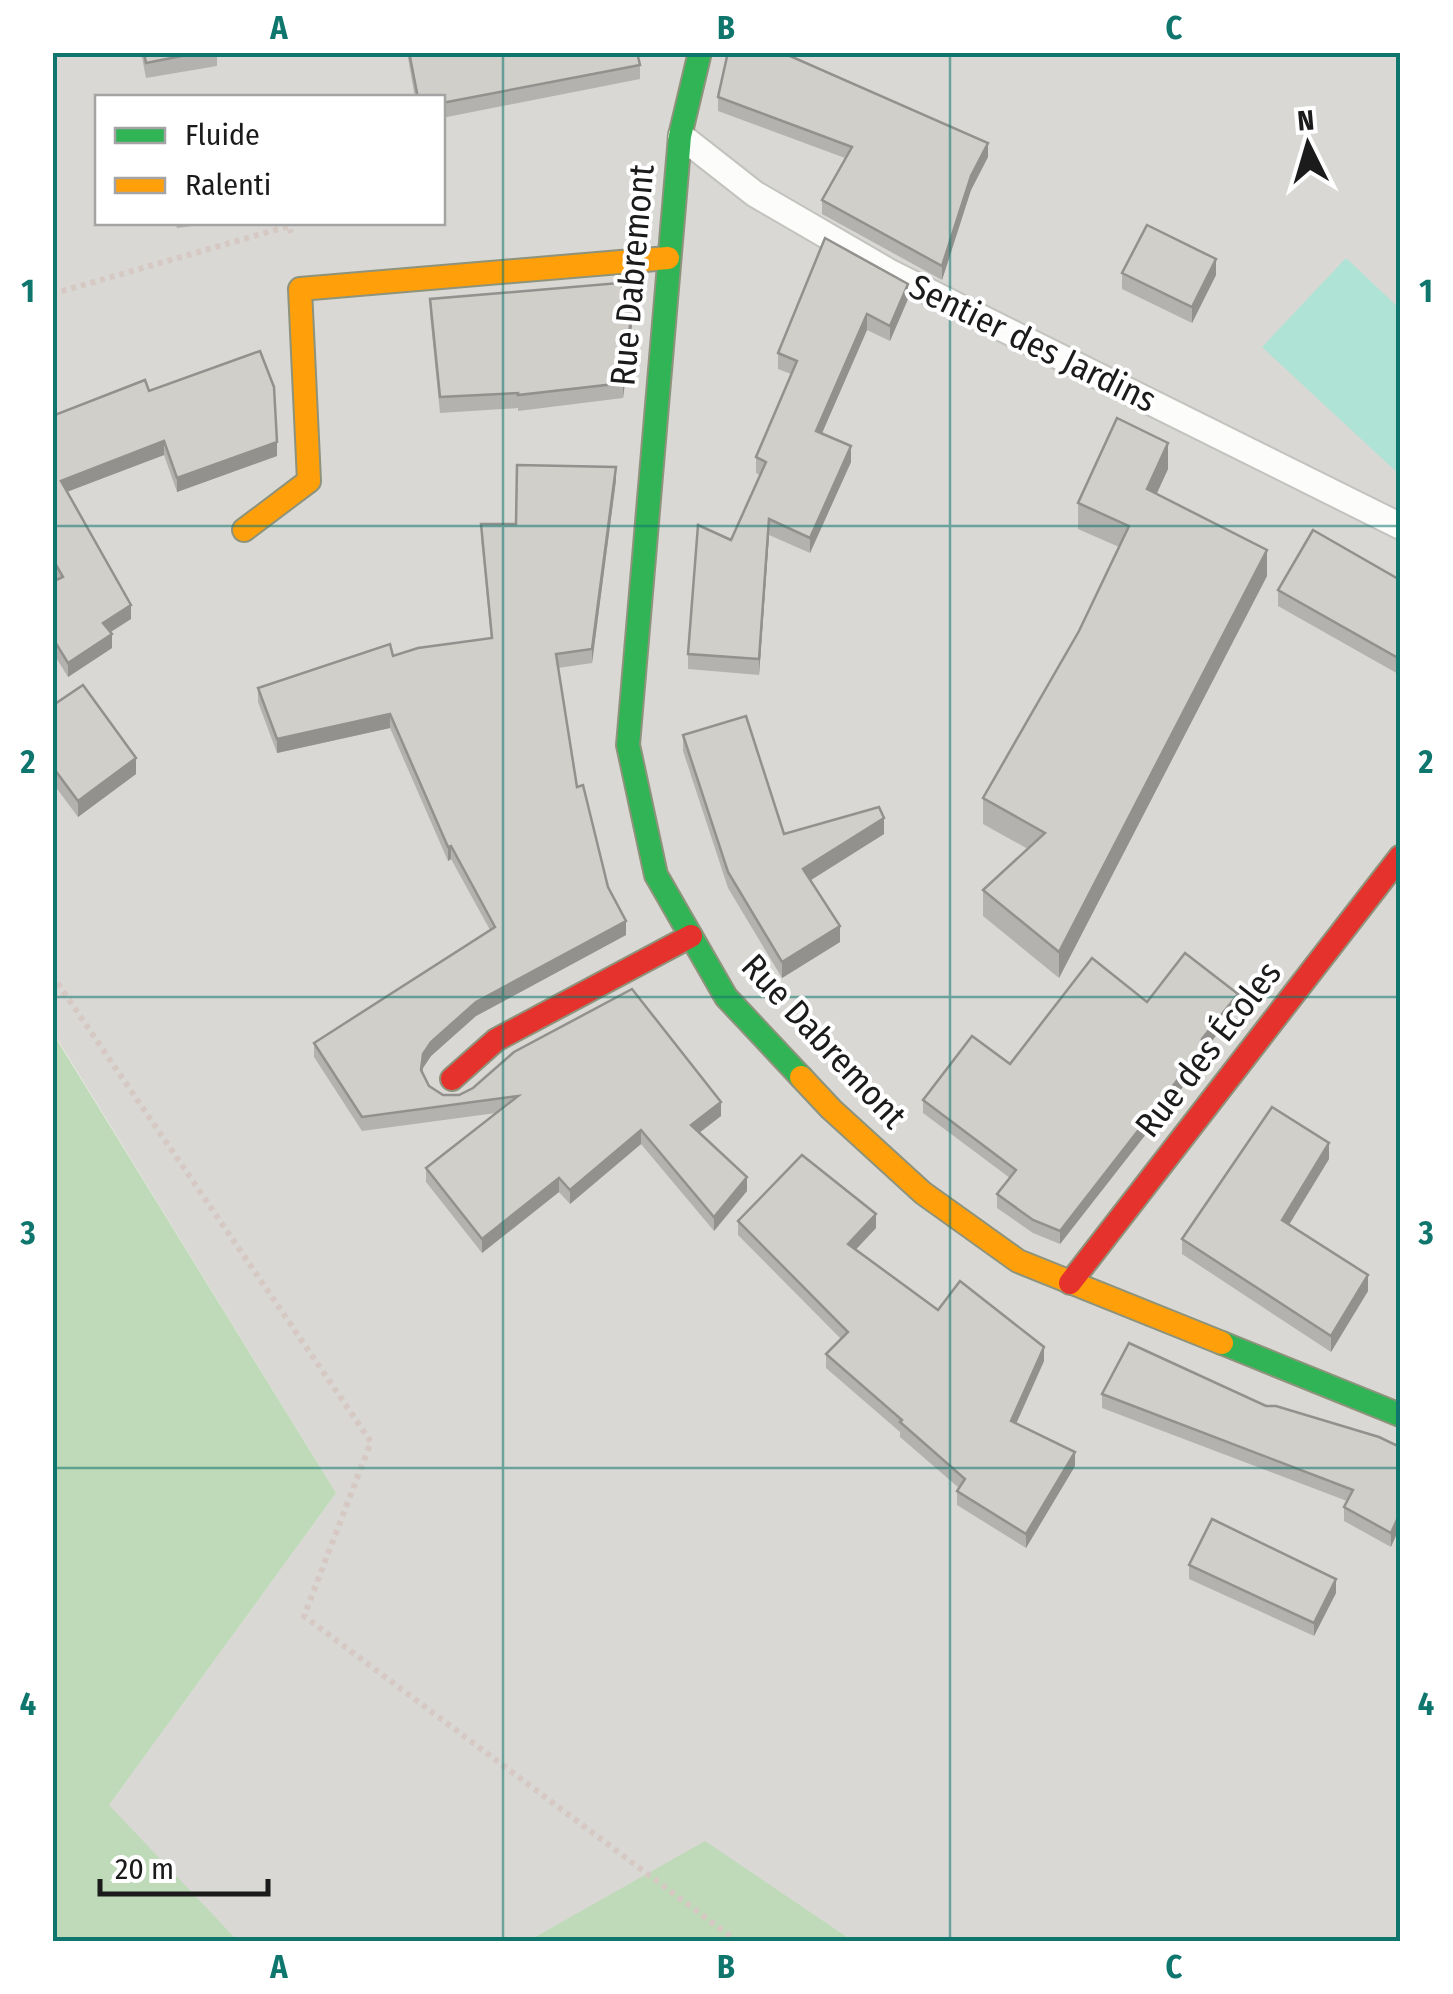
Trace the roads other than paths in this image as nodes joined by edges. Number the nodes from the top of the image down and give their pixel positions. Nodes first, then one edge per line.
1 (700, 52) edge
2 (680, 136) junction
3 (668, 258) junction
4 (1400, 526) edge
5 (244, 530) dead end
6 (1400, 857) edge
7 (692, 936) junction
8 (452, 1080) dead end
9 (1070, 1283) junction
10 (1400, 1415) edge

1 - 2 street, Rue Dabremont
2 - 3 street, Rue Dabremont
2 - 4 lane, Sentier des Jardins
3 - 5 street
3 - 7 street, Rue Dabremont
6 - 9 street, Rue des Écoles
7 - 8 street
7 - 9 street, Rue Dabremont
9 - 10 street, Rue Dabremont

